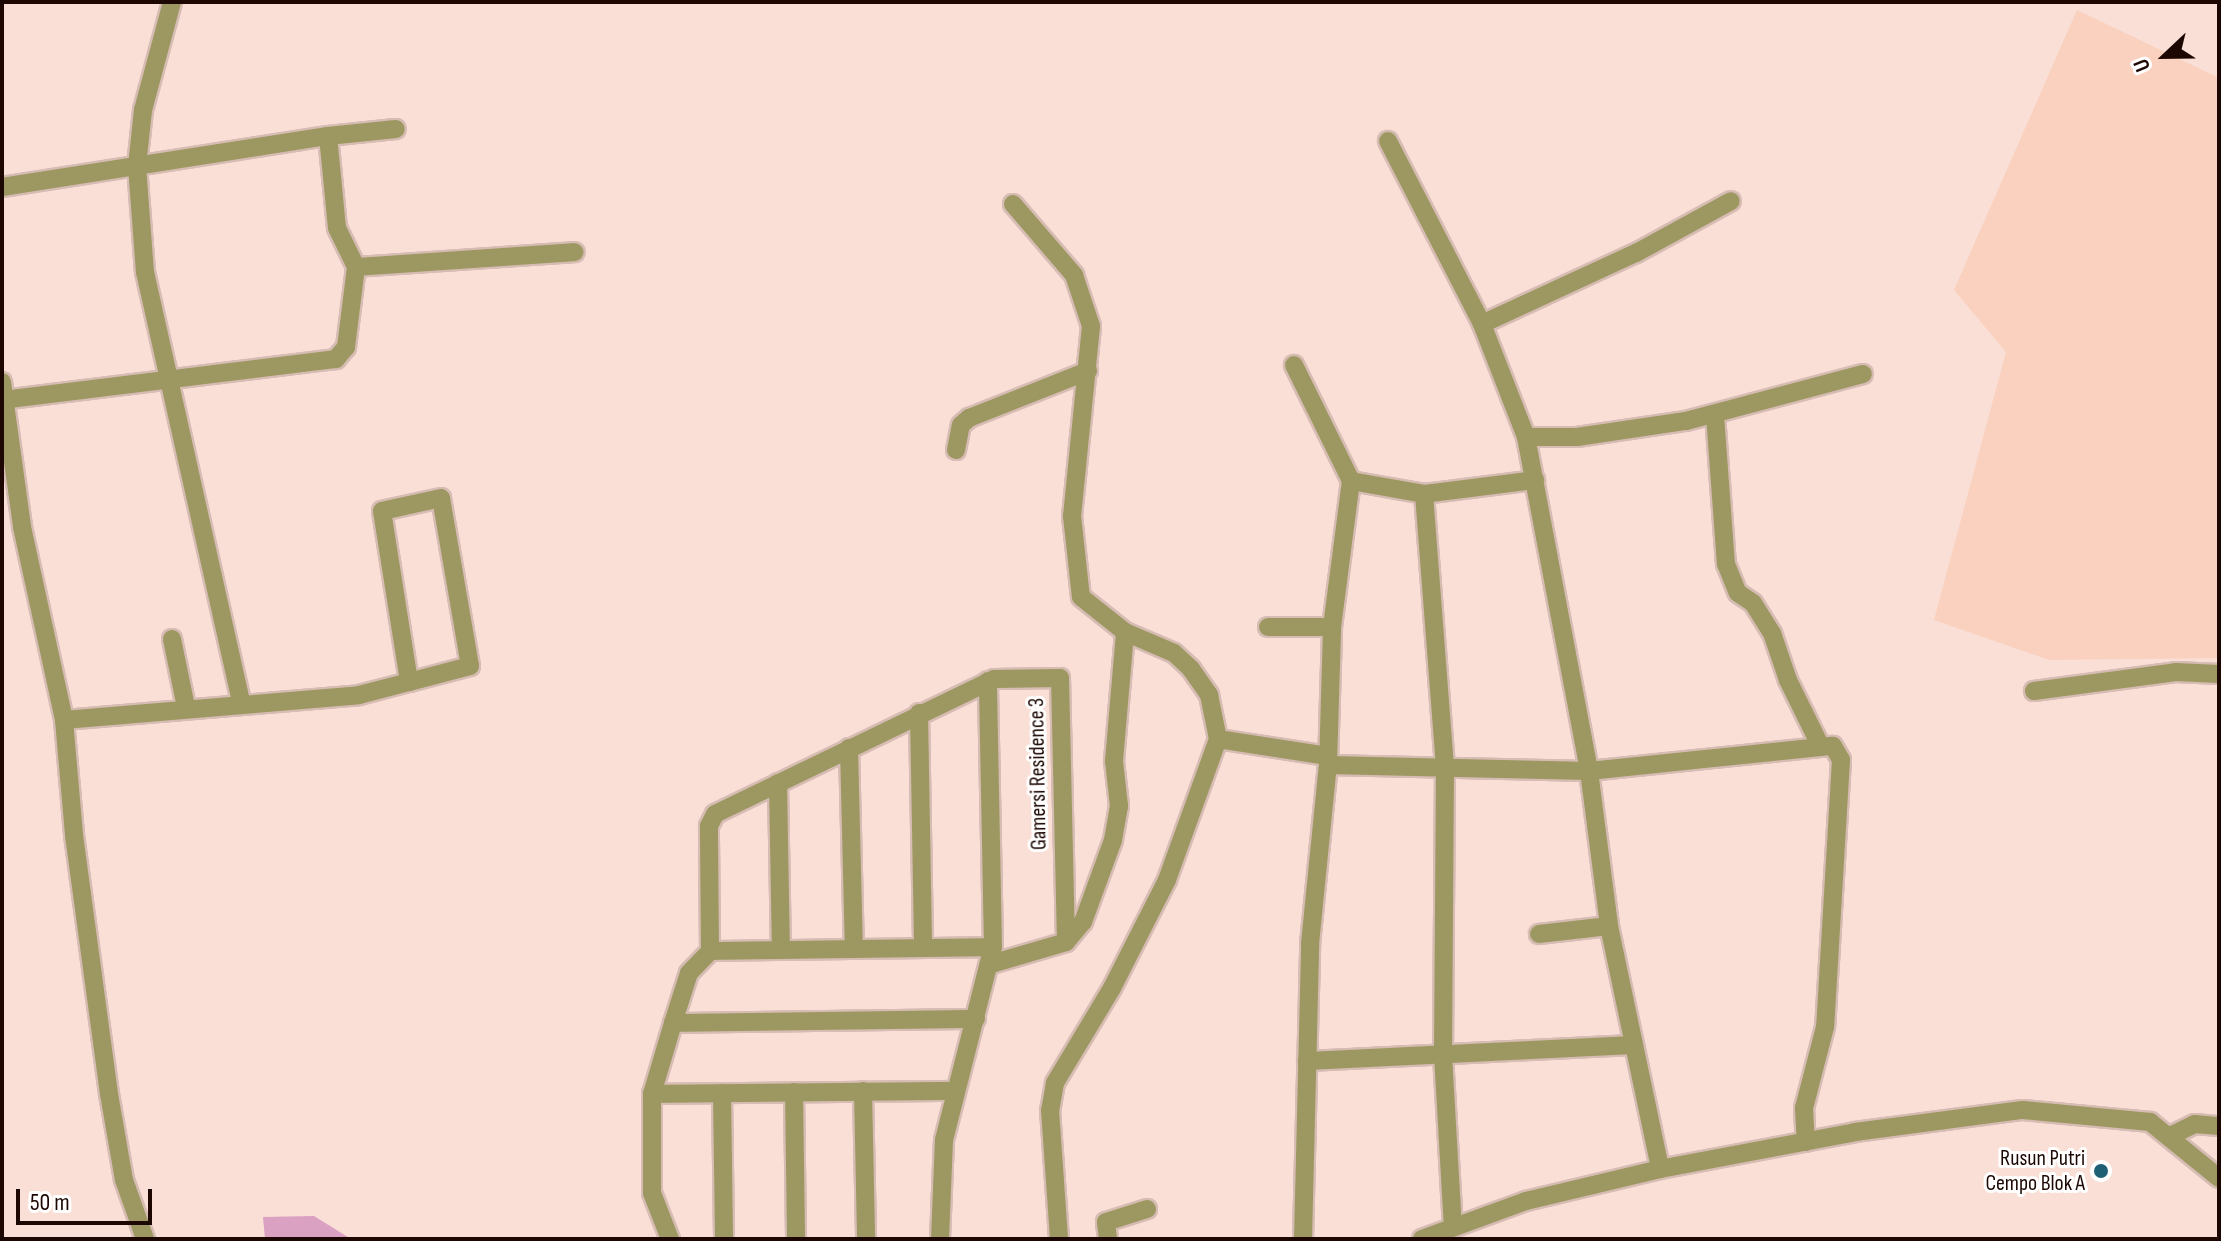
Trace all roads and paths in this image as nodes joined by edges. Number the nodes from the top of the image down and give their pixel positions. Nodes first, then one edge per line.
1 (172, 2) edge
2 (396, 129) dead end
3 (328, 136) junction
4 (1388, 141) dead end
5 (137, 166) junction
6 (2, 187) edge
7 (1731, 201) dead end
8 (1013, 204) dead end
9 (574, 252) dead end
10 (356, 267) junction
11 (1482, 324) junction
12 (1294, 365) dead end
13 (1088, 371) junction
14 (1863, 374) dead end
15 (170, 380) junction
16 (4, 394) edge
17 (1715, 415) junction
18 (1526, 437) junction
19 (956, 450) dead end
20 (1535, 480) junction
21 (1351, 481) junction
22 (1424, 494) junction
23 (1268, 627) dead end
24 (1332, 627) junction
25 (1125, 632) junction
26 (172, 639) dead end
27 (2219, 674) edge
28 (988, 681) junction
29 (409, 682) junction
30 (2034, 691) dead end
31 (241, 701) junction
32 (186, 707) junction
33 (919, 713) junction
34 (64, 720) junction
35 (1218, 739) junction
36 (1820, 745) junction
37 (849, 748) junction
38 (1328, 760) junction
39 (1445, 769) junction
40 (1589, 771) junction
41 (778, 783) junction
42 (1609, 926) junction
43 (1539, 934) dead end
44 (1066, 942) junction
45 (923, 948) junction
46 (854, 949) junction
47 (781, 950) junction
48 (710, 951) junction
49 (992, 955) junction
50 (976, 1019) junction
51 (673, 1023) junction
52 (1634, 1045) junction
53 (1443, 1055) junction
54 (1307, 1061) junction
55 (863, 1091) junction
56 (956, 1091) junction
57 (794, 1092) junction
58 (722, 1093) junction
59 (652, 1094) junction
60 (2219, 1126) edge
61 (2172, 1135) junction
62 (1806, 1142) junction
63 (1660, 1169) junction
64 (2219, 1178) edge
65 (1147, 1209) dead end
66 (1453, 1227) junction
67 (145, 1239) edge
68 (670, 1239) edge
69 (724, 1239) edge
70 (796, 1239) edge
71 (866, 1239) edge
72 (940, 1239) edge
73 (1059, 1239) edge
74 (1108, 1239) edge
75 (1303, 1239) edge
76 (1422, 1239) edge

1 - 5 street
2 - 3 street
3 - 5 street
3 - 10 street
4 - 11 street
5 - 6 street
5 - 15 street
7 - 11 street
8 - 13 street
9 - 10 street
10 - 15 street
11 - 18 street
12 - 21 street
13 - 19 street
13 - 25 street
14 - 17 street
15 - 16 street
15 - 31 street
16 - 34 street
17 - 18 street
17 - 36 street
18 - 20 street
20 - 22 street
20 - 40 street
21 - 22 street
21 - 24 street
22 - 39 street
23 - 24 street
24 - 38 street
25 - 35 street
25 - 44 street
26 - 32 street
27 - 30 street
28 - 33 street, Gamersi Residence 3
28 - 44 street, Gamersi Residence 3
28 - 49 street
29 - 29 street
29 - 31 street
31 - 32 street
32 - 34 street
33 - 37 street, Gamersi Residence 3
33 - 45 street
34 - 67 street
35 - 38 street
35 - 73 street
36 - 40 street
36 - 62 street
37 - 41 street, Gamersi Residence 3
37 - 46 street
38 - 39 street
38 - 54 street
39 - 40 street
39 - 53 street
40 - 42 street
41 - 47 street
41 - 48 street, Gamersi Residence 3
42 - 43 street
42 - 52 street
44 - 49 street
45 - 46 street
45 - 49 street
46 - 47 street
47 - 48 street
48 - 51 street
49 - 50 street
50 - 51 street
50 - 56 street
51 - 59 street
52 - 53 street
52 - 63 street
53 - 54 street
53 - 66 street
54 - 75 street
55 - 56 street
55 - 57 street
55 - 71 street
56 - 72 street
57 - 58 street
57 - 70 street
58 - 59 street
58 - 69 street
59 - 68 street
60 - 61 street
61 - 62 street
61 - 64 street
62 - 63 street
63 - 66 street
65 - 74 street
66 - 76 street

